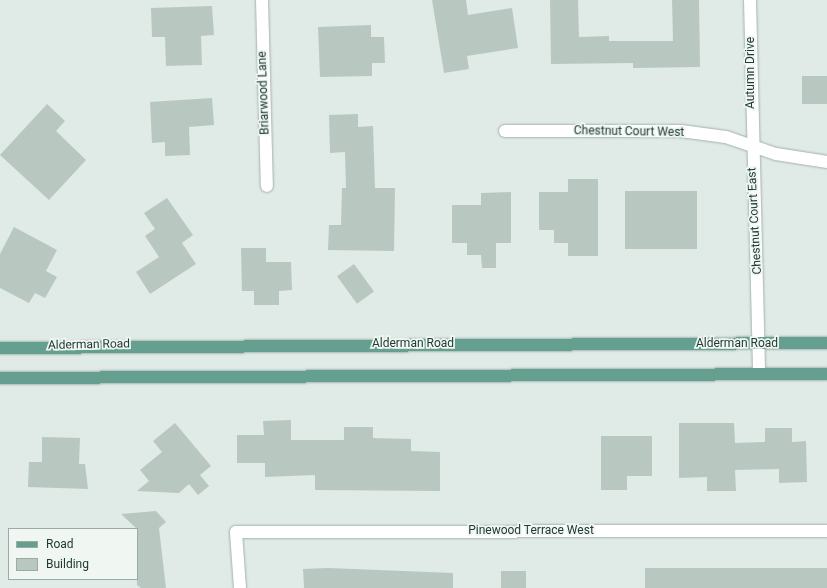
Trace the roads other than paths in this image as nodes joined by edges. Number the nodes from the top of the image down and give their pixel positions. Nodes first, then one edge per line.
1 (262, 0) edge
2 (750, 0) edge
3 (505, 131) dead end
4 (752, 146) junction
5 (827, 162) edge
6 (267, 186) dead end
7 (827, 343) edge
8 (760, 344) junction
9 (0, 348) edge
10 (759, 374) junction
11 (827, 374) edge
12 (0, 378) edge
13 (827, 531) edge
14 (240, 588) edge

1 - 6 street, Briarwood Lane
2 - 4 street, Autumn Drive
3 - 4 street, Chestnut Court West
4 - 5 street, Chestnut Court East
4 - 8 street, Chestnut Court East
7 - 8 main road, Alderman Road
8 - 9 main road, Alderman Road
8 - 10 street, Chestnut Court East
10 - 11 main road
10 - 12 main road
13 - 14 street, Pinewood Terrace West

